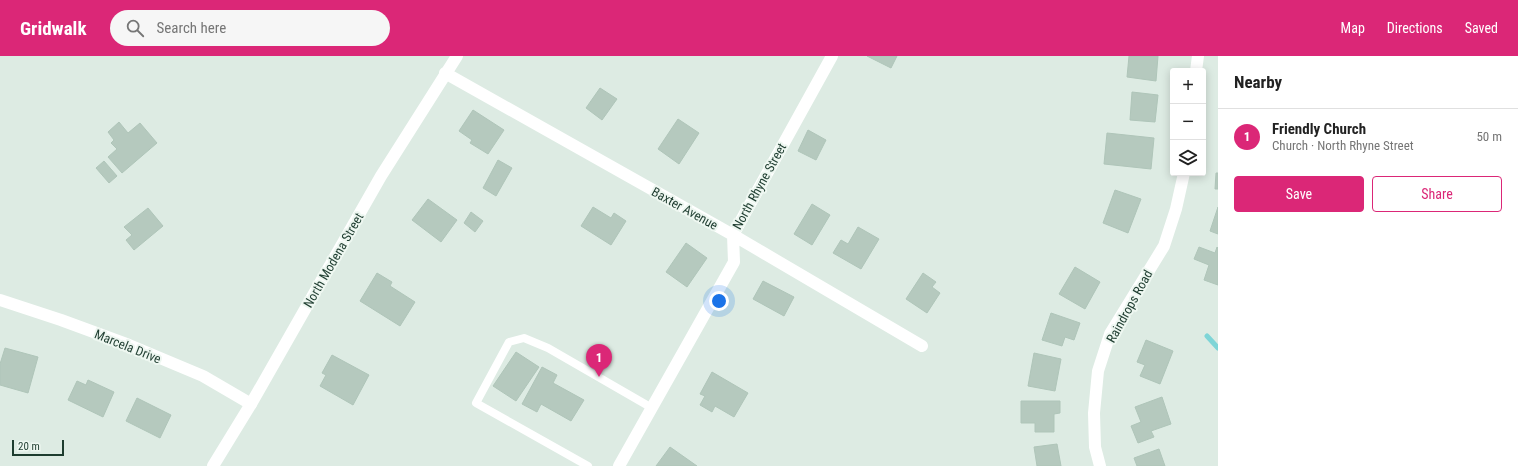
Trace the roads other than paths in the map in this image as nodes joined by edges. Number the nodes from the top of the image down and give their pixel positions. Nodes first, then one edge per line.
1 (457, 56) edge
2 (832, 56) edge
3 (1198, 56) edge
4 (1196, 68) edge
5 (445, 73) junction
6 (1183, 176) edge
7 (732, 235) junction
8 (0, 300) edge
9 (922, 346) dead end
10 (251, 404) junction
11 (652, 408) junction
12 (213, 466) edge
13 (588, 466) edge
14 (619, 466) edge
15 (1100, 466) edge

1 - 5 street, North Modena Street
2 - 7 street, North Rhyne Street
3 - 4 street
5 - 7 street, Baxter Avenue
5 - 10 street, North Modena Street
6 - 15 street, Raindrops Road
7 - 9 street, Baxter Avenue
7 - 11 street, North Rhyne Street
8 - 10 street, Marcela Drive
10 - 12 street, North Modena Street
11 - 13 lane
11 - 14 street, North Rhyne Street

